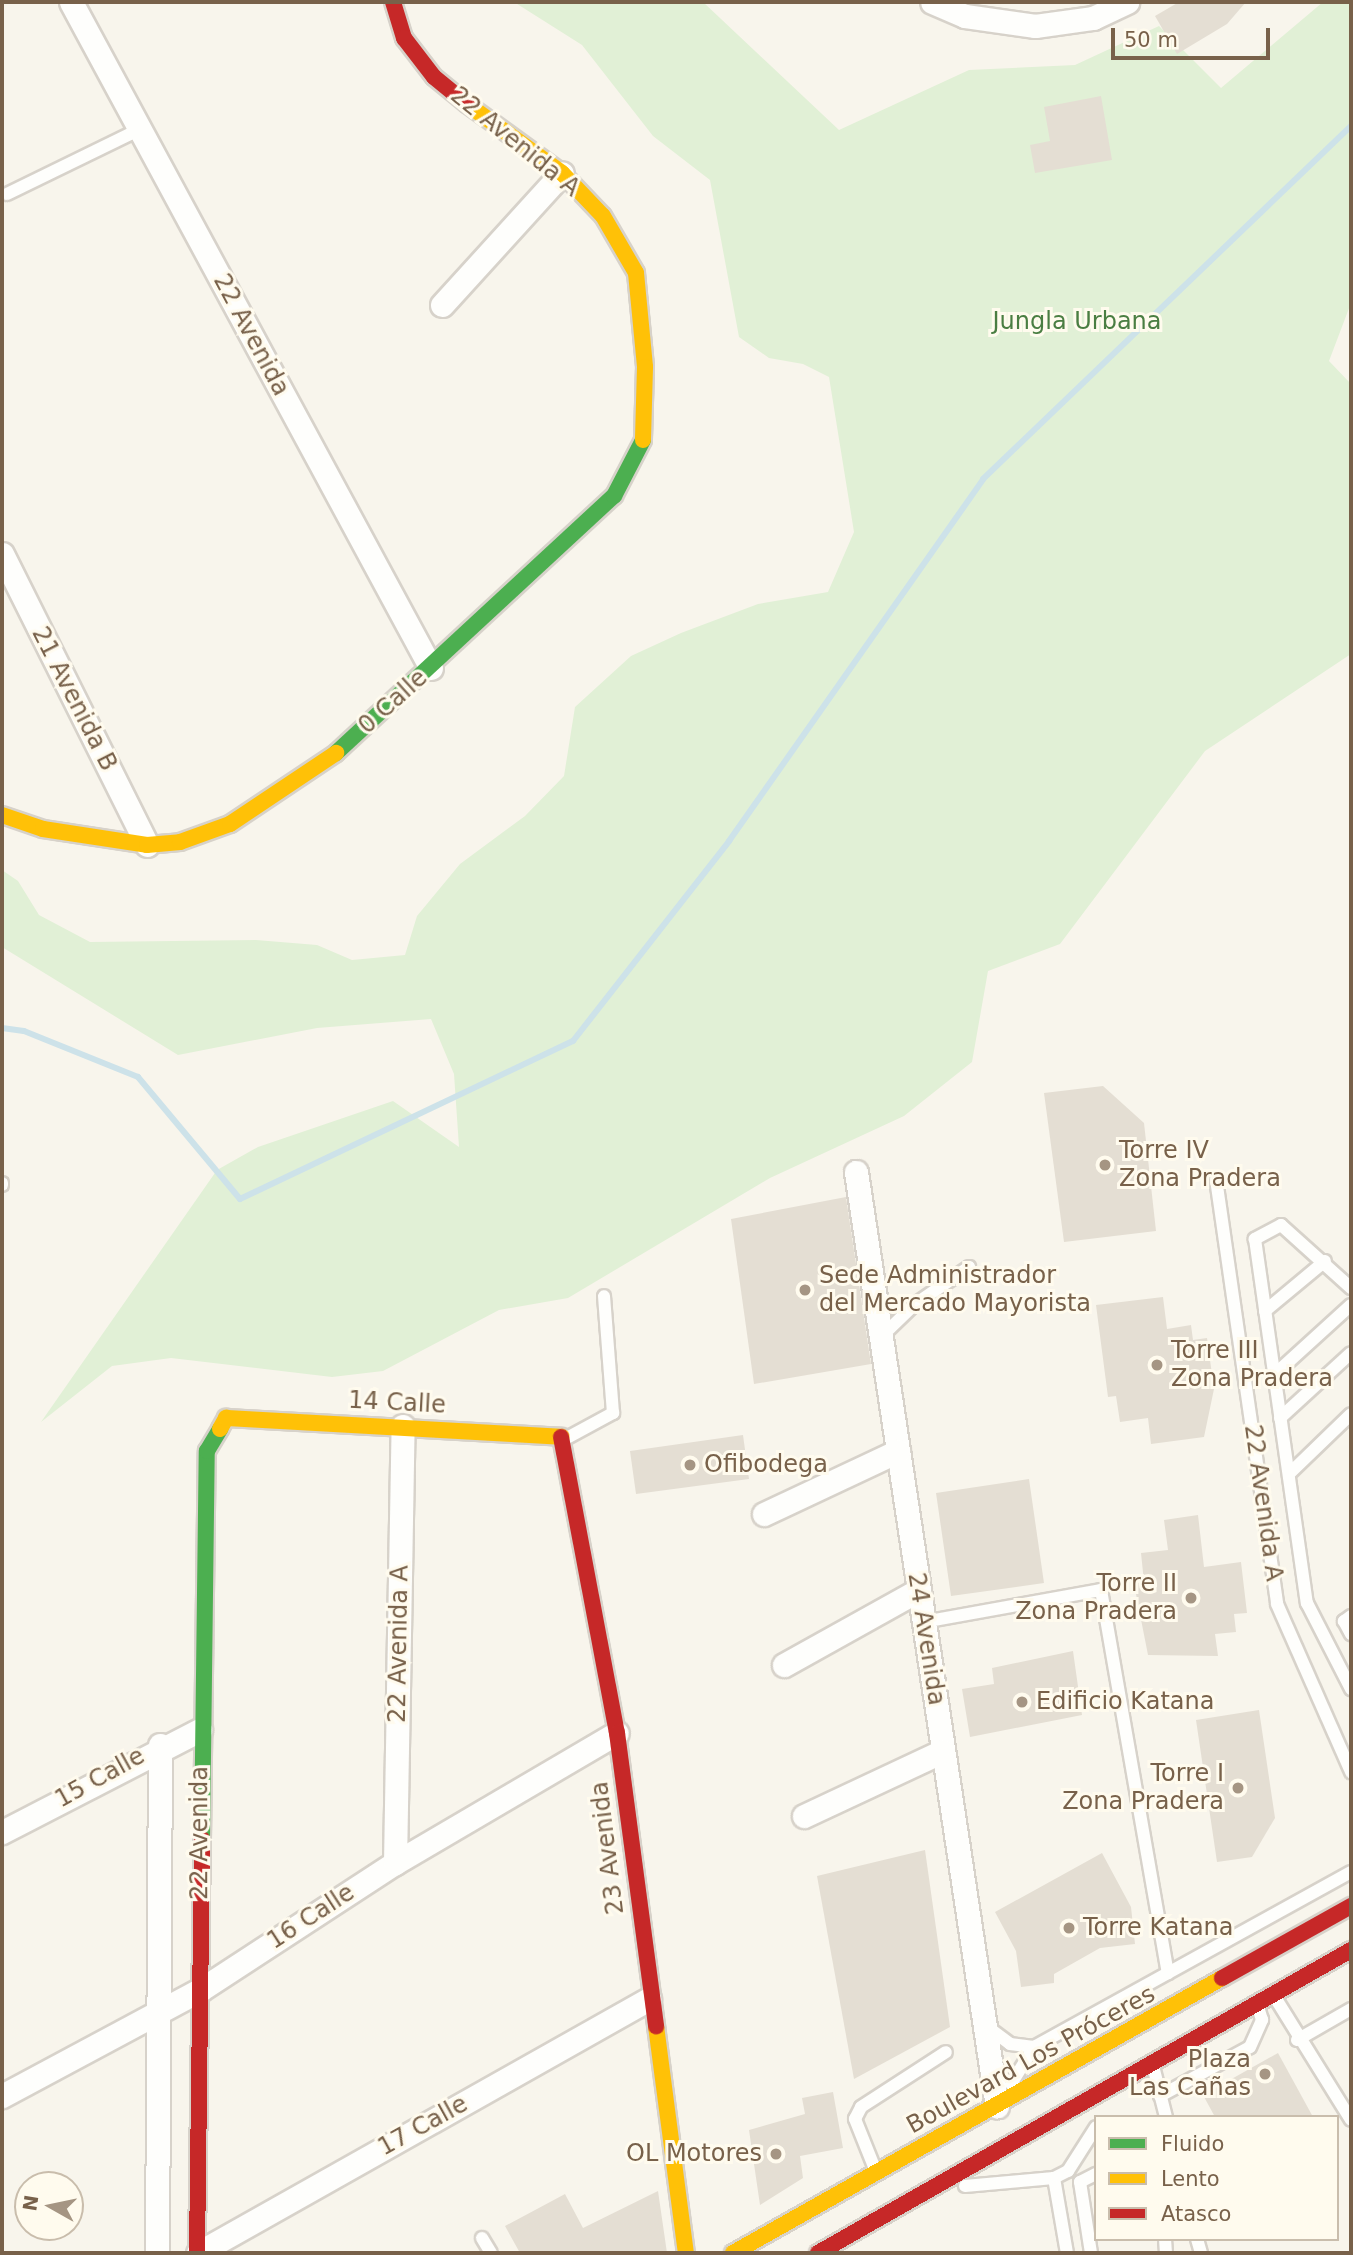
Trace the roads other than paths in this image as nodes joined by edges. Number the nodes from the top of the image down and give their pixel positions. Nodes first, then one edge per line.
1 (71, 2) edge
2 (393, 2) edge
3 (932, 2) edge
4 (1127, 2) edge
5 (140, 129) junction
6 (562, 173) junction
7 (6, 194) dead end
8 (442, 305) dead end
9 (645, 367) joint
10 (2, 554) edge
11 (431, 668) junction
12 (2, 815) edge
13 (147, 845) junction
14 (856, 1172) dead end
15 (1216, 1179) dead end
16 (1325, 1261) junction
17 (969, 1267) dead end
18 (1351, 1288) edge
19 (604, 1296) dead end
20 (1351, 1305) edge
21 (1265, 1311) junction
22 (881, 1338) junction
23 (1351, 1353) edge
24 (1274, 1375) junction
25 (1351, 1414) edge
26 (226, 1418) joint
27 (1280, 1418) junction
28 (403, 1426) junction
29 (565, 1439) junction
30 (898, 1451) junction
31 (1291, 1472) junction
32 (764, 1514) dead end
33 (919, 1590) junction
34 (1351, 1616) edge
35 (923, 1622) junction
36 (1351, 1634) edge
37 (784, 1665) dead end
38 (1351, 1689) edge
39 (200, 1730) junction
40 (617, 1733) junction
41 (160, 1745) junction
42 (943, 1751) junction
43 (1351, 1772) edge
44 (804, 1816) dead end
45 (2, 1832) edge
46 (395, 1863) junction
47 (1351, 1872) edge
48 (1351, 1906) edge
49 (1351, 1950) edge
50 (1168, 1973) junction
51 (200, 1990) junction
52 (1274, 1993) junction
53 (649, 1999) junction
54 (1256, 2003) junction
55 (1351, 2009) edge
56 (160, 2013) junction
57 (985, 2025) junction
58 (1297, 2040) junction
59 (1034, 2047) junction
60 (946, 2052) dead end
61 (1152, 2062) junction
62 (1126, 2075) junction
63 (2, 2096) edge
64 (1160, 2096) junction
65 (997, 2106) junction
66 (1108, 2106) dead end
67 (1165, 2115) edge
68 (1351, 2120) edge
69 (1094, 2130) edge
70 (877, 2173) junction
71 (1094, 2175) edge
72 (1054, 2178) junction
73 (1080, 2190) junction
74 (920, 2194) junction
75 (1059, 2196) junction
76 (482, 2238) dead end
77 (157, 2253) edge
78 (197, 2253) edge
79 (491, 2253) edge
80 (686, 2253) edge
81 (733, 2253) edge
82 (818, 2253) edge
83 (1068, 2253) edge
84 (1091, 2253) edge

1 - 5 street, 22 Avenida
2 - 6 main road, 22 Avenida A
3 - 4 street
5 - 7 lane
5 - 11 street, 22 Avenida
6 - 8 street
6 - 9 main road, 22 Avenida A
9 - 11 main road, 0 Calle
10 - 13 street, 21 Avenida B
11 - 13 main road, 0 Calle
12 - 13 main road, 0 Calle
14 - 22 street, 24 Avenida
15 - 43 lane, 22 Avenida A
16 - 18 lane
16 - 21 lane
16 - 21 lane
17 - 22 lane
19 - 29 lane
20 - 24 lane
21 - 24 lane
22 - 30 street, 24 Avenida
23 - 27 lane
24 - 27 lane
25 - 31 lane
26 - 28 main road, 14 Calle
26 - 39 main road, 22 Avenida
27 - 31 lane
28 - 29 main road, 14 Calle
28 - 46 street, 22 Avenida A
29 - 40 main road, 23 Avenida
30 - 32 street
30 - 33 street, 24 Avenida
31 - 38 lane
33 - 35 street, 24 Avenida
33 - 37 street
34 - 36 lane
35 - 42 street, 24 Avenida
35 - 50 lane
39 - 41 street, 15 Calle
39 - 51 main road, 22 Avenida
40 - 46 street, 16 Calle
40 - 53 main road, 23 Avenida
41 - 45 street, 15 Calle
41 - 56 street, 22 Avenida
42 - 44 street
42 - 57 street, 24 Avenida
46 - 51 street, 16 Calle
47 - 50 lane
48 - 65 main road, Boulevard Los Próceres
49 - 52 main road
50 - 59 lane
51 - 56 street, 16 Calle
51 - 78 main road, 22 Avenida
52 - 54 main road
52 - 58 lane
53 - 78 street, 17 Calle
53 - 80 main road, 23 Avenida
54 - 61 main road
54 - 64 lane
55 - 58 lane
56 - 63 street, 16 Calle
56 - 77 street, 22 Avenida
57 - 59 lane
57 - 65 street, 24 Avenida
58 - 68 lane
59 - 65 lane
60 - 70 lane
61 - 62 main road
61 - 64 lane
62 - 66 lane
62 - 74 main road
64 - 67 lane
65 - 70 main road, Boulevard Los Próceres
69 - 72 lane
70 - 81 main road, Boulevard Los Próceres
71 - 73 lane
72 - 74 lane
72 - 75 lane
73 - 75 lane
73 - 84 lane
74 - 82 main road
75 - 83 lane
76 - 79 lane

